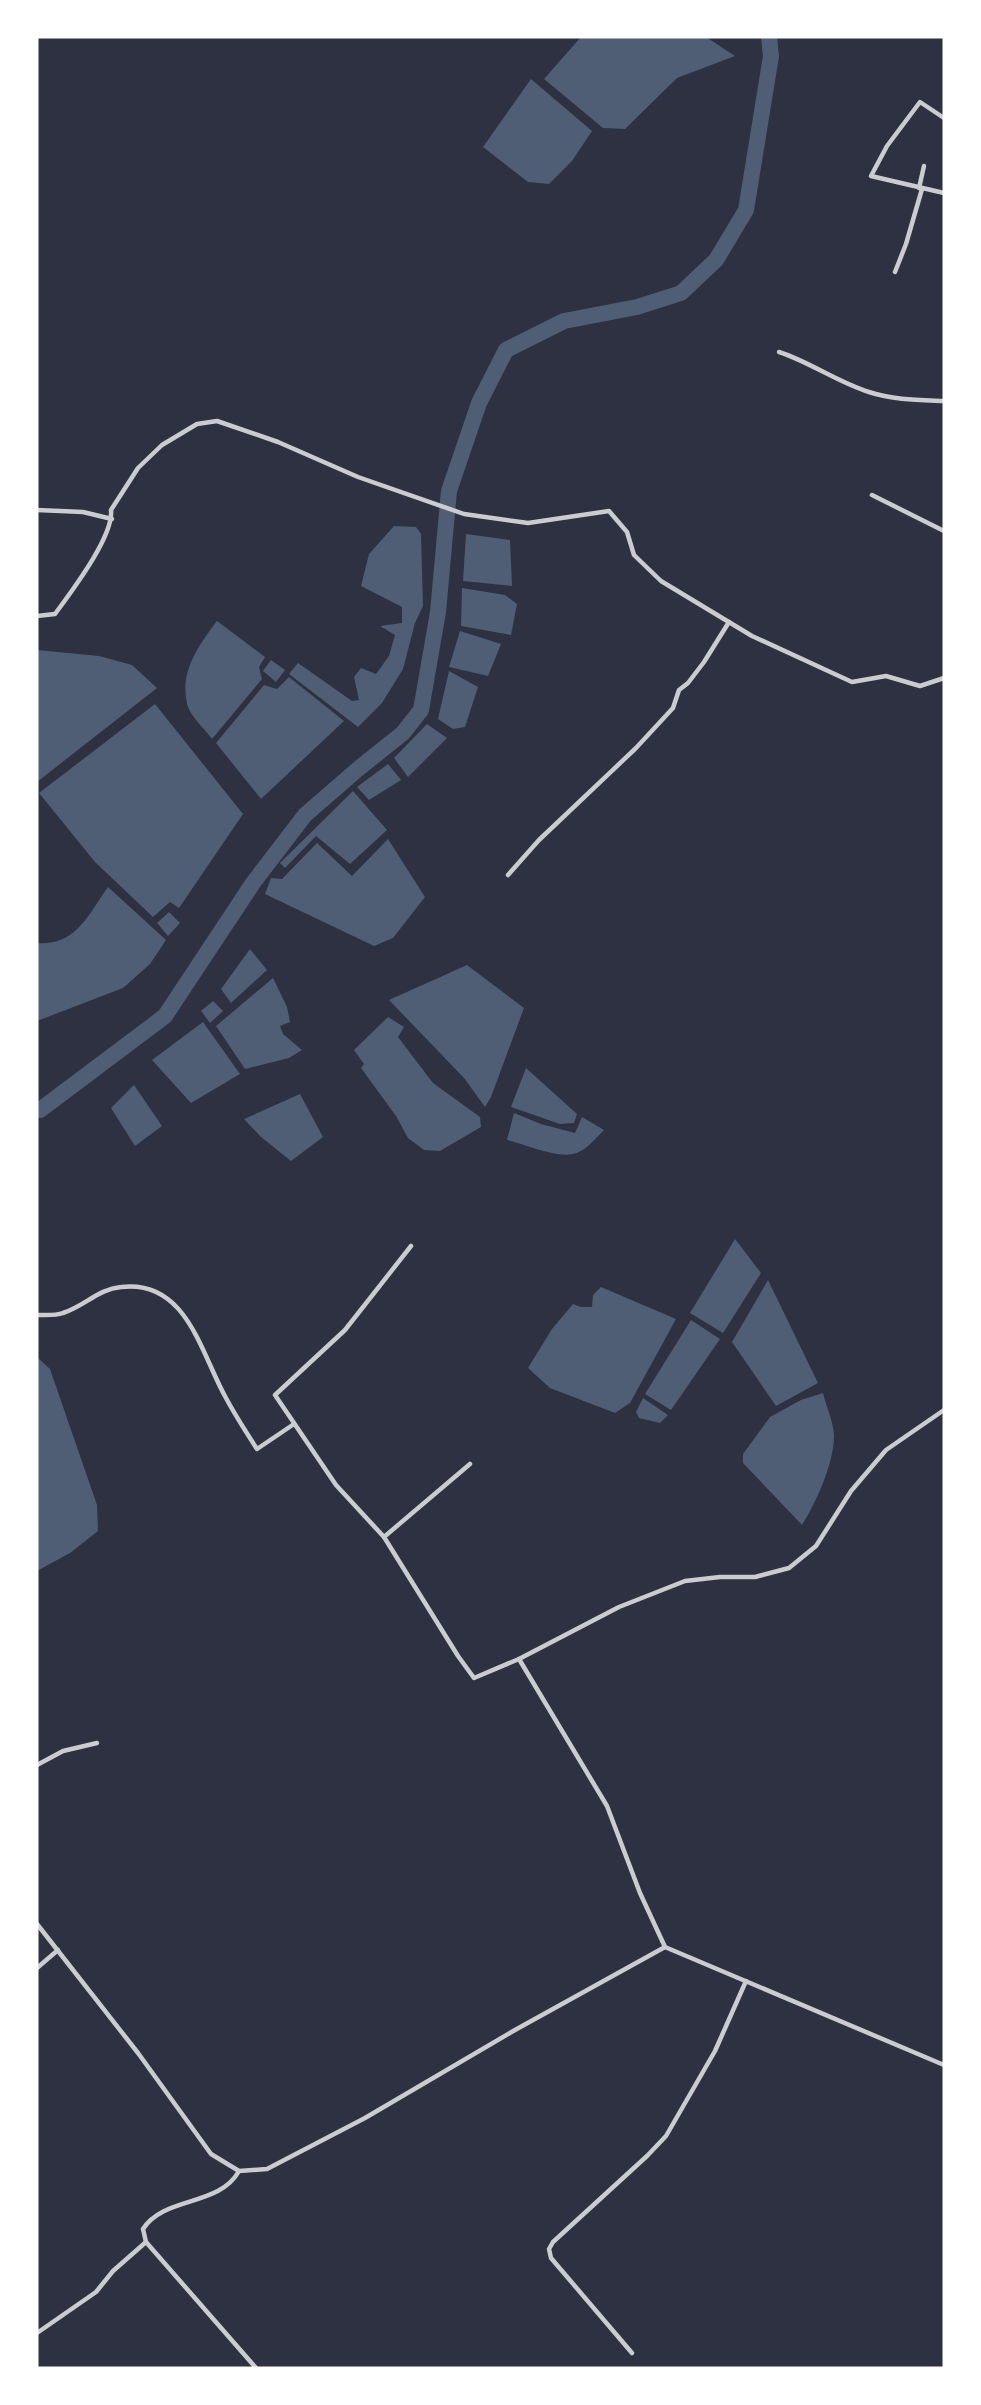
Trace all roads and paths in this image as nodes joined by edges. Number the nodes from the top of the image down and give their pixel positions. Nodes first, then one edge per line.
1 (944, 118) edge
2 (924, 166) dead end
3 (921, 189) junction
4 (944, 194) edge
5 (895, 272) dead end
6 (779, 352) dead end
7 (944, 401) edge
8 (872, 495) dead end
9 (37, 510) edge
10 (112, 519) junction
11 (944, 531) edge
12 (37, 616) edge
13 (730, 622) junction
14 (944, 678) edge
15 (508, 875) dead end
16 (411, 1246) dead end
17 (37, 1315) edge
18 (944, 1410) edge
19 (294, 1424) junction
20 (470, 1464) dead end
21 (384, 1537) junction
22 (519, 1660) junction
23 (97, 1743) dead end
24 (37, 1765) edge
25 (37, 1924) edge
26 (664, 1947) junction
27 (58, 1950) junction
28 (37, 1968) edge
29 (746, 1982) junction
30 (944, 2065) edge
31 (239, 2171) junction
32 (146, 2242) junction
33 (37, 2333) edge
34 (632, 2353) dead end
35 (256, 2368) edge

1 - 3 street
2 - 3 street
3 - 4 street
3 - 5 street
6 - 7 street
8 - 11 street
9 - 10 street
10 - 12 street
10 - 13 street
13 - 14 street
13 - 15 street
16 - 19 street
17 - 19 street
18 - 22 street
19 - 21 street
20 - 21 street
21 - 22 street
22 - 26 street
23 - 24 street
25 - 27 street
26 - 29 street
26 - 31 street
27 - 28 street
27 - 31 street
29 - 30 street
29 - 34 street
31 - 32 street
32 - 33 street
32 - 35 street

